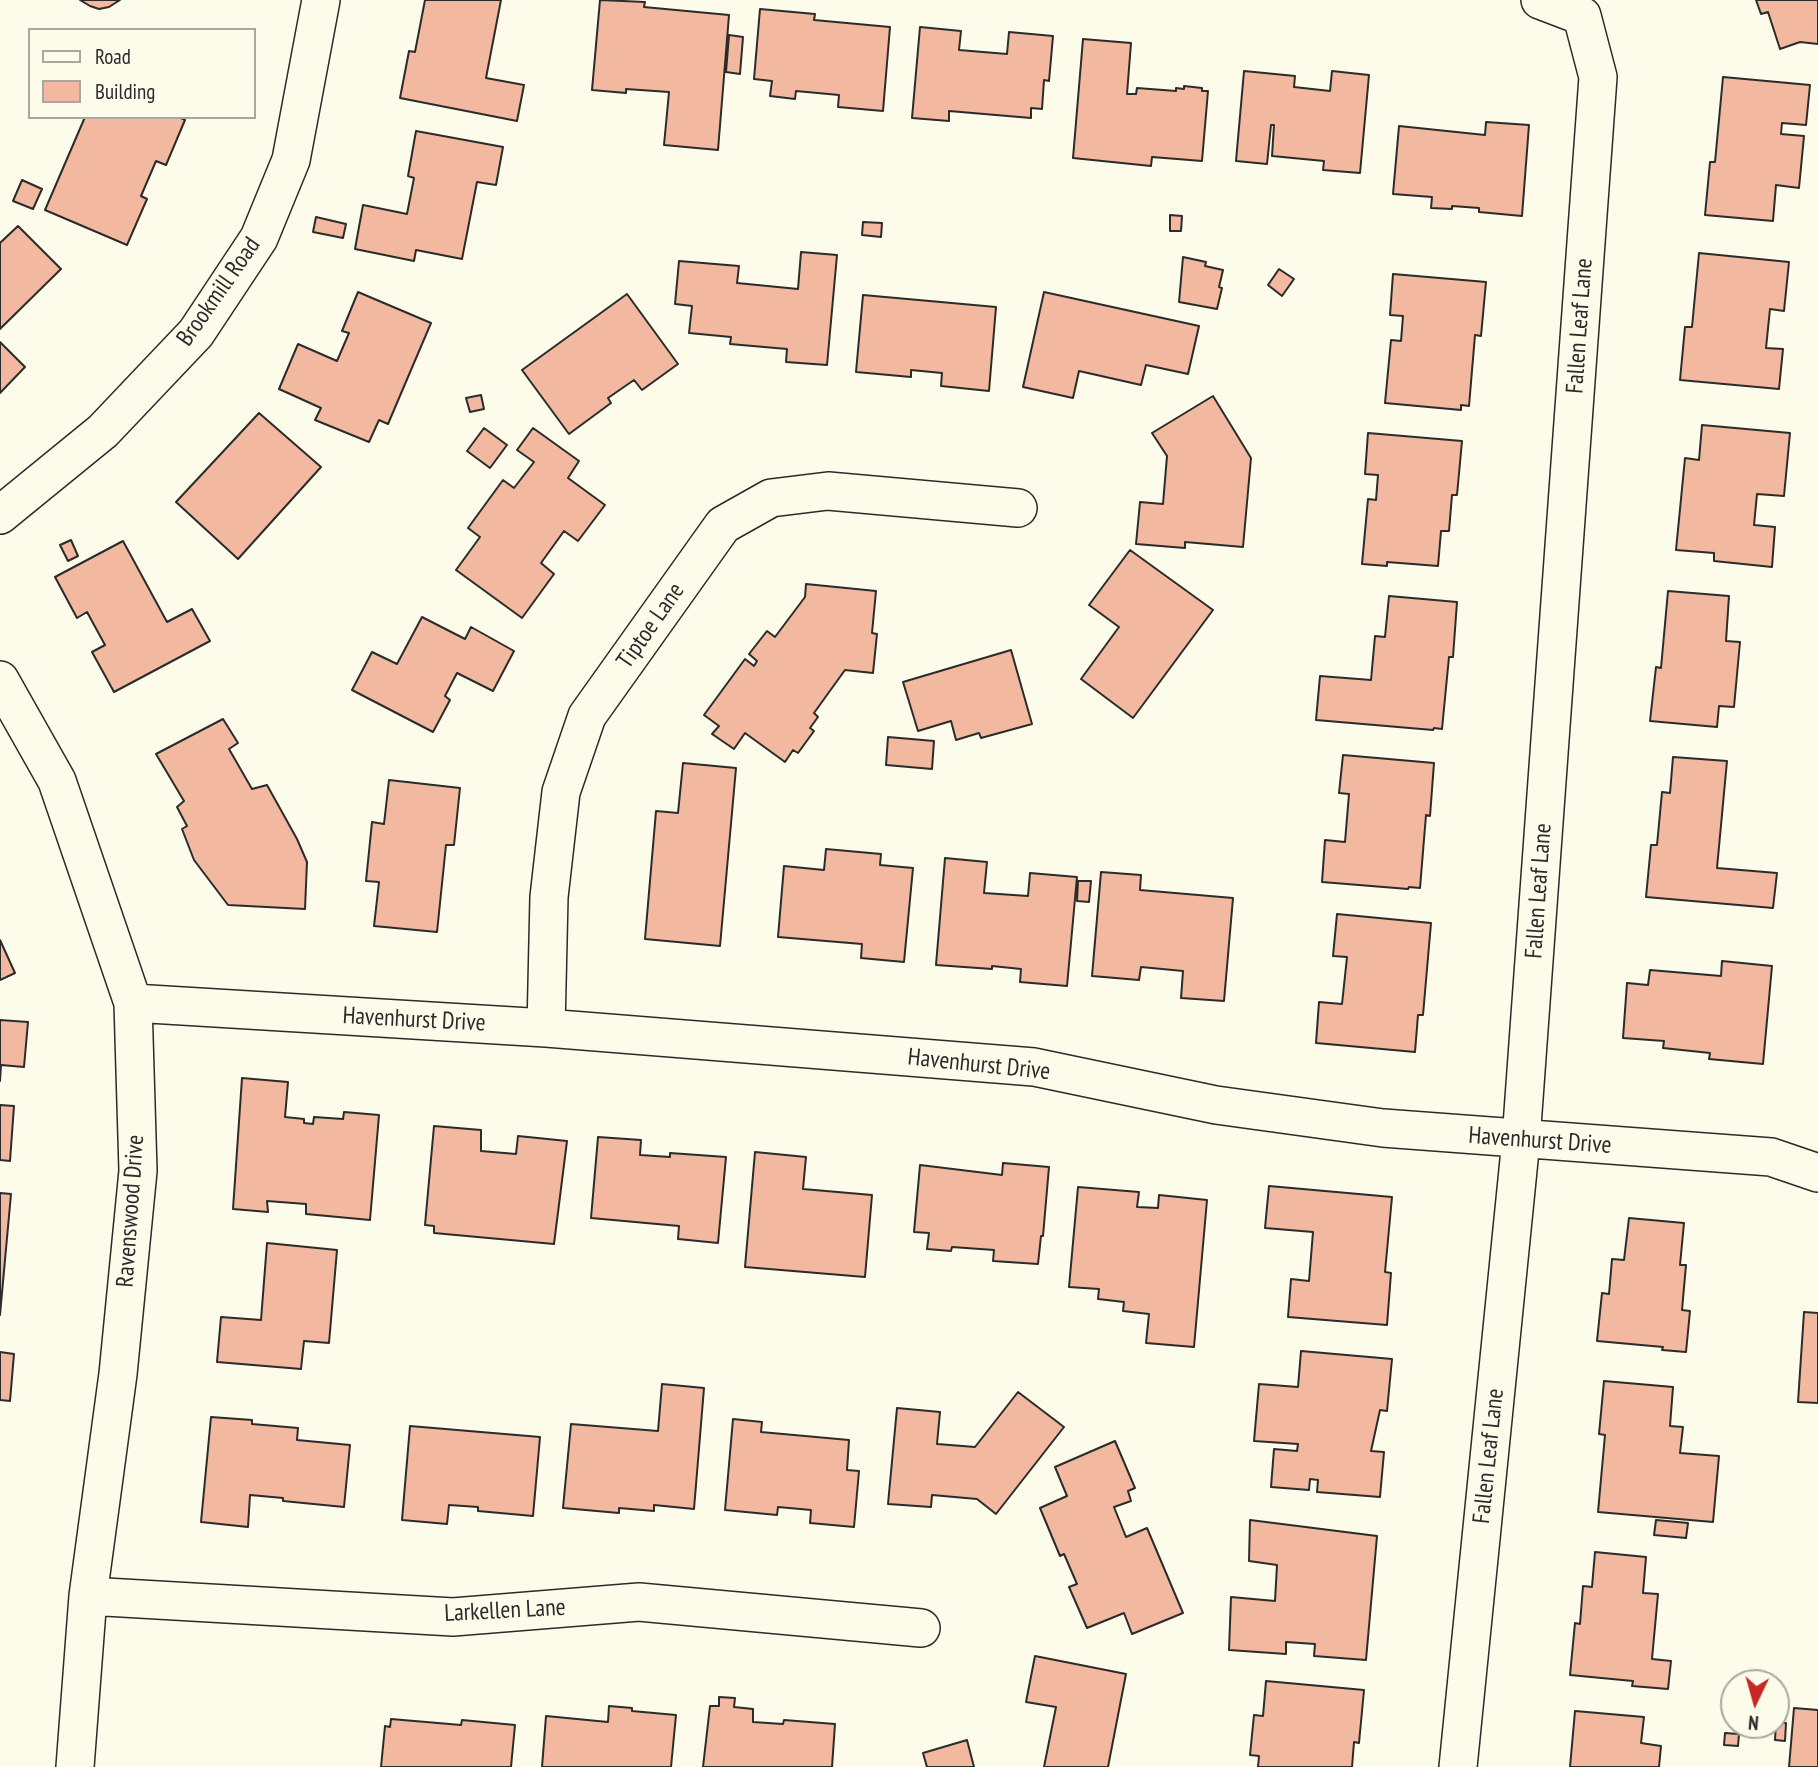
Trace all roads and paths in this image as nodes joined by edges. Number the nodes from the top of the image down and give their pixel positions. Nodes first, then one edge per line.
1 (321, 0) edge
2 (1540, 0) edge
3 (1018, 508) dead end
4 (0, 515) edge
5 (0, 680) edge
6 (134, 1003) junction
7 (546, 1028) junction
8 (1521, 1140) junction
9 (1818, 1173) edge
10 (88, 1596) junction
11 (921, 1628) dead end
12 (75, 1767) edge
13 (1458, 1767) edge

1 - 4 street, Brookmill Road
2 - 8 street, Fallen Leaf Lane
3 - 7 street, Tiptoe Lane
5 - 6 street, Ravenswood Drive
6 - 7 street, Havenhurst Drive
6 - 10 street, Ravenswood Drive
7 - 8 street, Havenhurst Drive
8 - 9 street, Havenhurst Drive
8 - 13 street, Fallen Leaf Lane
10 - 11 street, Larkellen Lane
10 - 12 street, Ravenswood Drive

